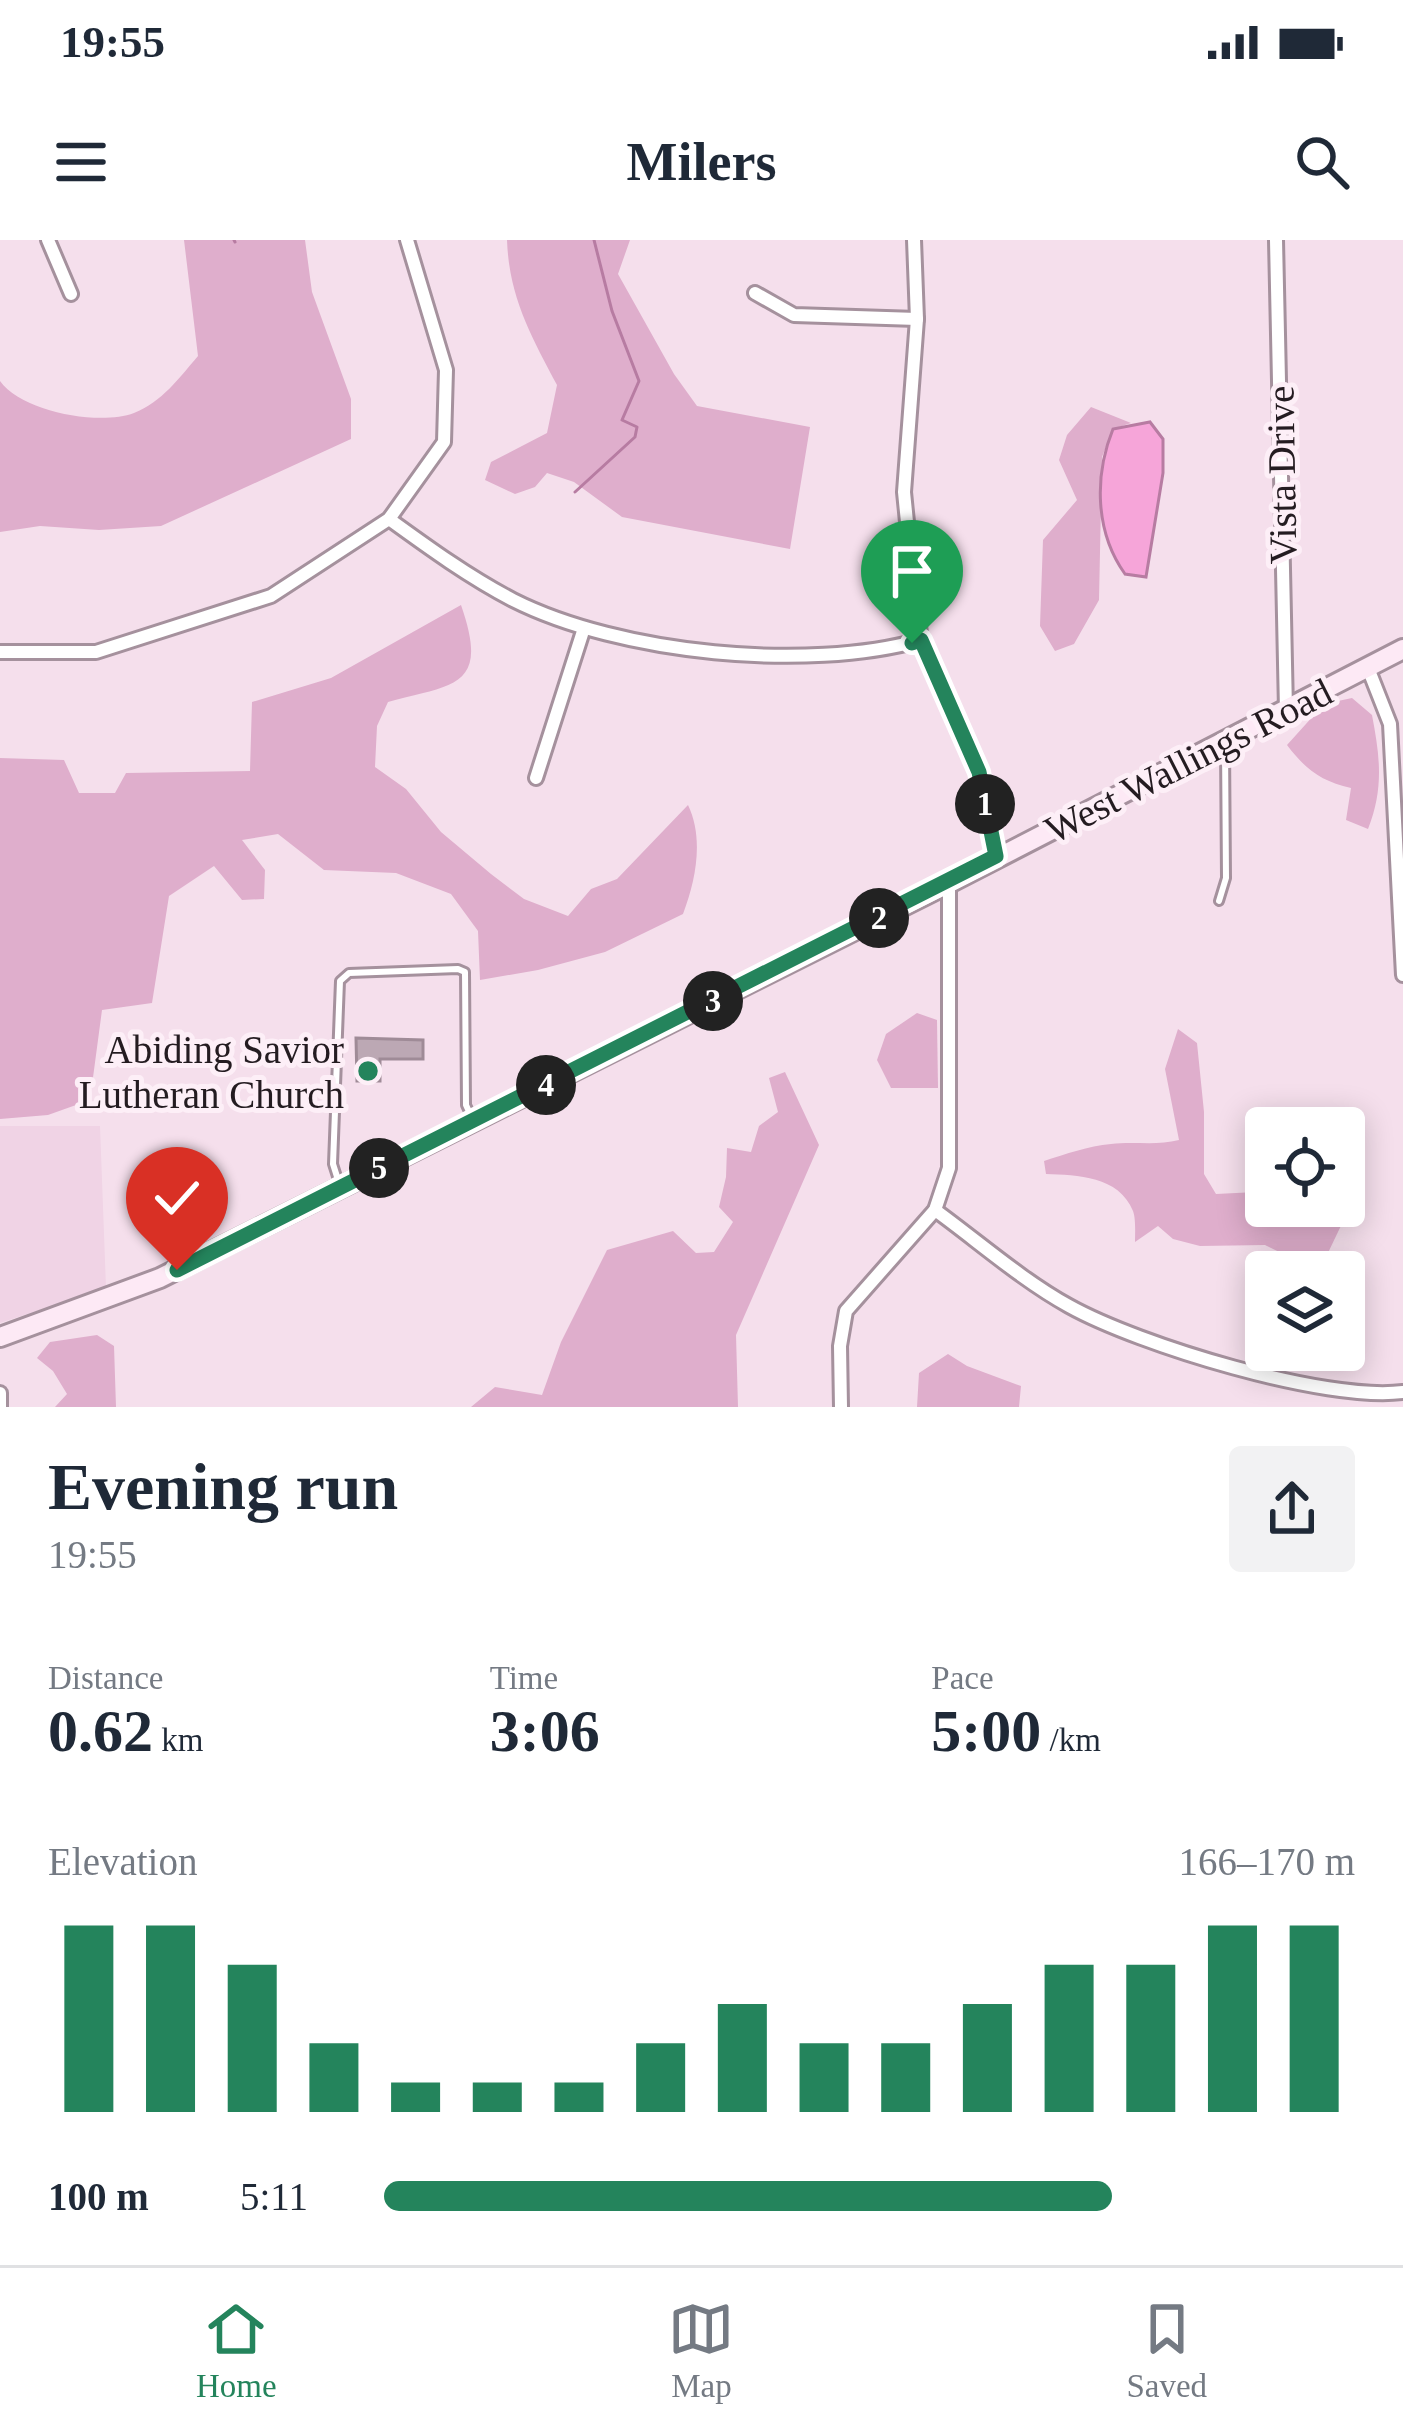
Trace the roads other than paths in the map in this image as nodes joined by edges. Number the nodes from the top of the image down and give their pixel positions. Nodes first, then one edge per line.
1 (48, 240) edge
2 (406, 240) edge
3 (914, 240) edge
4 (1276, 240) edge
5 (755, 293) dead end
6 (71, 294) dead end
7 (917, 319) junction
8 (389, 519) junction
9 (584, 628) junction
10 (921, 640) junction
11 (1403, 649) edge
12 (0, 652) edge
13 (1368, 668) junction
14 (1286, 710) junction
15 (1225, 741) junction
16 (536, 778) dead end
17 (996, 856) junction
18 (949, 883) junction
19 (1219, 901) dead end
20 (1403, 975) edge
21 (473, 1121) junction
22 (340, 1188) junction
23 (935, 1210) junction
24 (0, 1337) edge
25 (1403, 1392) edge
26 (0, 1393) edge
27 (0, 1407) edge
28 (841, 1407) edge

1 - 6 street
2 - 8 street
3 - 7 street
4 - 14 street, Vista Drive
5 - 7 street
7 - 10 street
8 - 9 street
8 - 12 street
9 - 10 street
9 - 16 street
10 - 17 street
11 - 13 street, West Wallings Road
13 - 14 street, West Wallings Road
13 - 20 street
14 - 15 street, West Wallings Road
15 - 17 street, West Wallings Road
15 - 19 lane
17 - 18 street, West Wallings Road
18 - 21 street, West Wallings Road
18 - 23 street
21 - 22 street, West Wallings Road
21 - 22 lane
22 - 24 street, West Wallings Road
23 - 25 street
23 - 28 street
26 - 27 street

